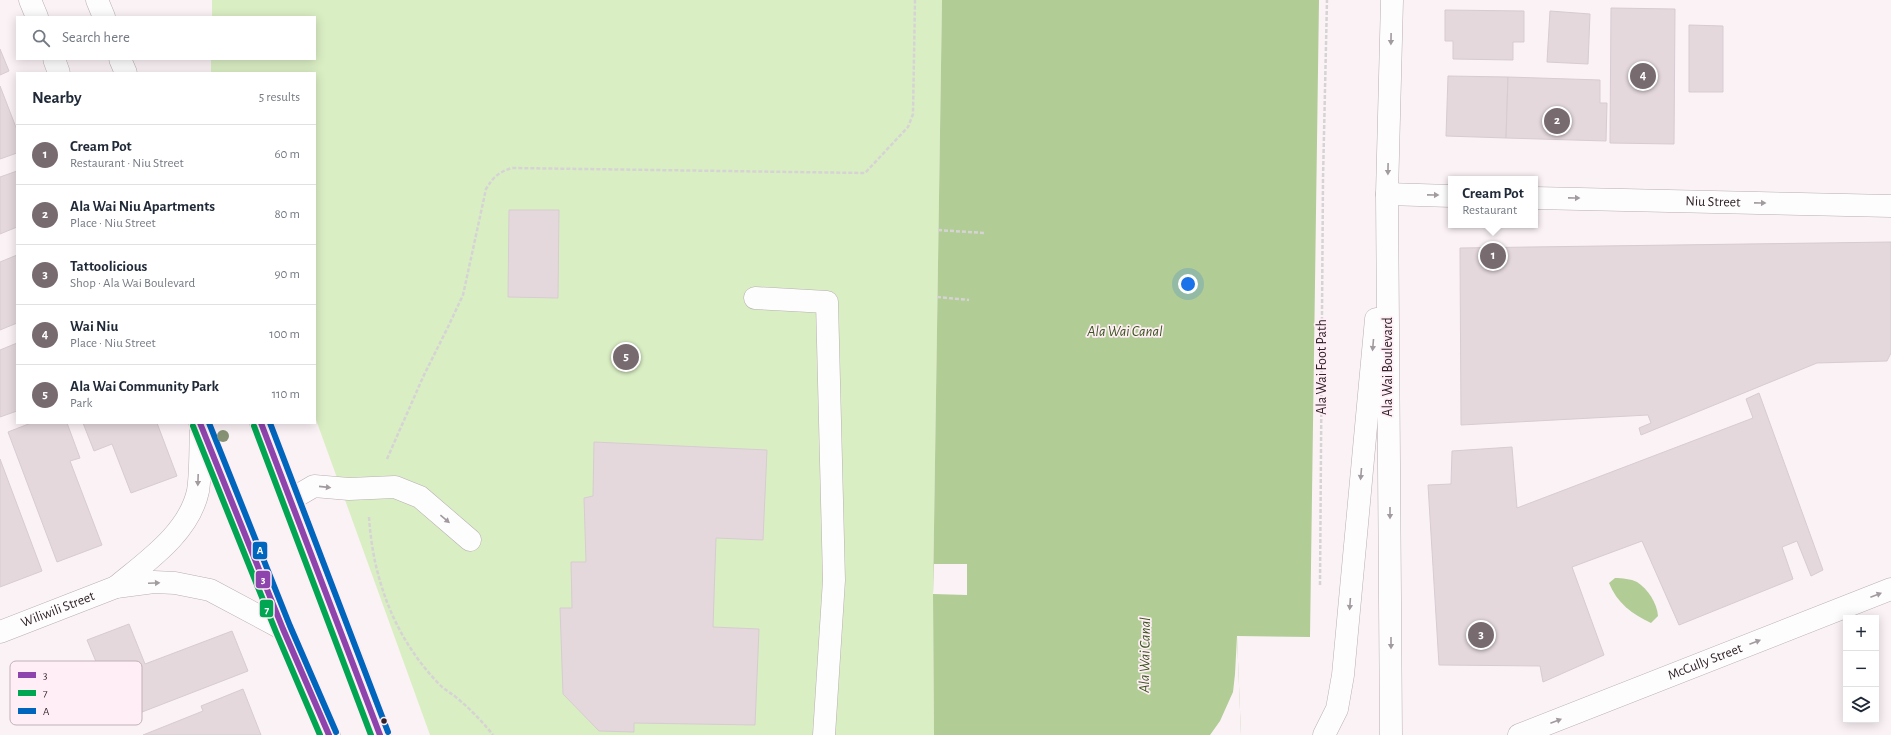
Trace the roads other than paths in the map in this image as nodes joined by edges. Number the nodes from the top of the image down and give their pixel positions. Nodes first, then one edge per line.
1 (30, 0) edge
2 (97, 0) edge
3 (1392, 0) edge
4 (37, 16) edge
5 (104, 16) edge
6 (54, 60) edge
7 (120, 60) edge
8 (59, 72) edge
9 (126, 72) edge
10 (1387, 194) junction
11 (1448, 196) edge
12 (1538, 198) edge
13 (1891, 206) edge
14 (755, 298) dead end
15 (261, 424) edge
16 (200, 425) edge
17 (290, 500) junction
18 (470, 540) dead end
19 (116, 587) junction
20 (1891, 589) edge
21 (283, 629) junction
22 (0, 632) edge
23 (329, 735) edge
24 (380, 735) edge
25 (824, 735) edge
26 (1324, 735) edge
27 (1391, 735) edge
28 (1519, 735) edge

1 - 4 main road
2 - 5 main road
3 -> 10 main road, Ala Wai Boulevard
6 - 8 main road
7 - 9 main road
10 -> 11 main road
10 -> 26 main road
10 -> 27 main road, Ala Wai Boulevard
12 -> 13 main road, Niu Street
14 - 25 main road
15 - 17 main road
16 -> 19 main road
16 - 21 main road
17 -> 18 main road
17 - 24 main road
19 -> 21 main road
19 - 22 main road, Wiliwili Street
28 -> 20 main road, McCully Street
21 - 23 main road

